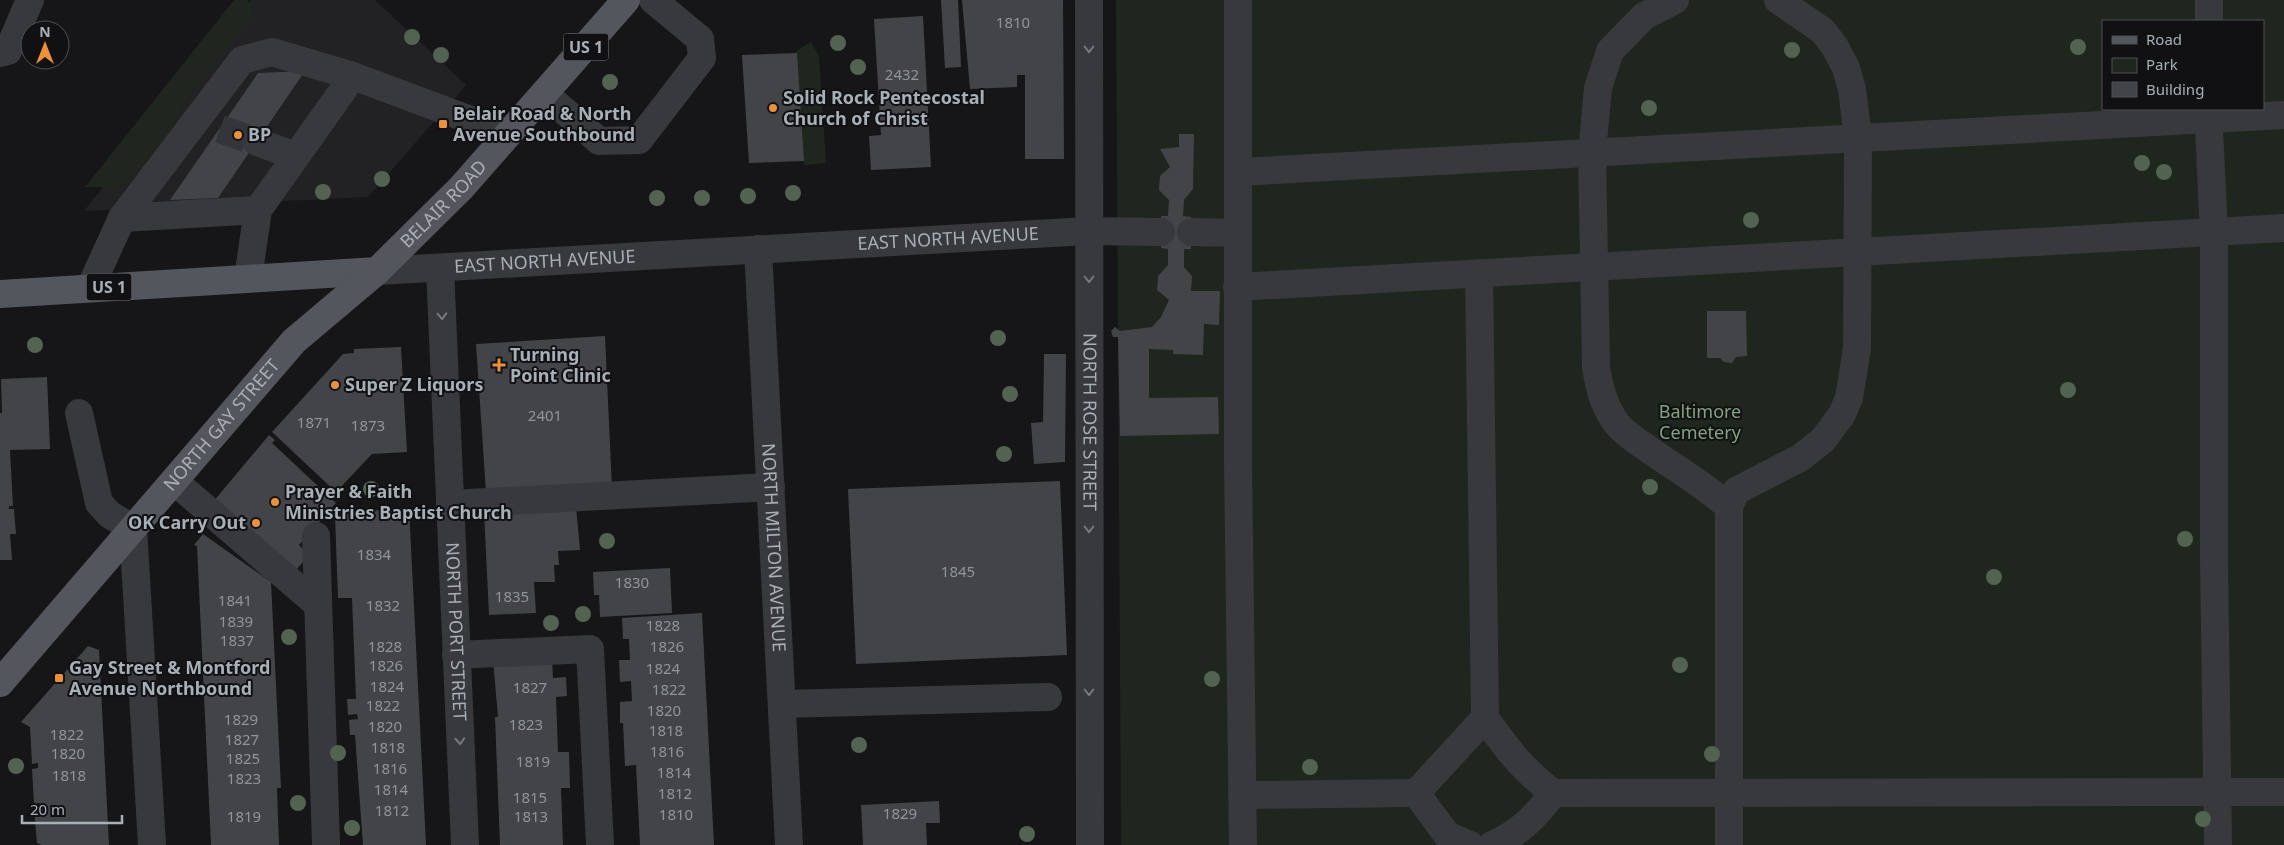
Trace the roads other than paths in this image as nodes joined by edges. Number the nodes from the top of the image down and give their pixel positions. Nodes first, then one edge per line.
1 (30, 0) edge
2 (626, 0) edge
3 (653, 0) edge
4 (1089, 0) edge
5 (1238, 0) edge
6 (1675, 0) edge
7 (1778, 0) edge
8 (2209, 0) edge
9 (2209, 20) edge
10 (0, 53) edge
11 (353, 76) junction
12 (545, 94) junction
13 (2208, 114) edge
14 (2284, 115) edge
15 (508, 134) junction
16 (1858, 138) junction
17 (256, 142) tunnel mouth
18 (1592, 153) junction
19 (296, 156) junction
20 (1238, 172) junction
21 (258, 210) junction
22 (122, 218) junction
23 (2284, 228) edge
24 (1089, 231) junction
25 (1161, 232) dead end
26 (1191, 232) dead end
27 (2214, 232) junction
28 (1237, 233) junction
29 (758, 249) junction
30 (1859, 252) junction
31 (1593, 267) junction
32 (440, 268) junction
33 (377, 271) junction
34 (1480, 273) junction
35 (248, 278) junction
36 (1237, 287) junction
37 (90, 288) junction
38 (0, 294) edge
39 (80, 413) dead end
40 (174, 481) junction
41 (771, 487) junction
42 (450, 504) junction
43 (1729, 507) junction
44 (133, 528) junction
45 (316, 536) dead end
46 (318, 606) junction
47 (456, 655) junction
48 (0, 683) edge
49 (1048, 696) dead end
50 (782, 704) junction
51 (1486, 718) junction
52 (1730, 792) junction
53 (2217, 792) junction
54 (2284, 792) edge
55 (1416, 793) junction
56 (1553, 793) junction
57 (1242, 795) junction
58 (152, 845) edge
59 (326, 845) edge
60 (465, 845) edge
61 (600, 845) edge
62 (789, 845) edge
63 (1090, 845) edge
64 (1243, 845) edge
65 (1470, 845) edge
66 (1492, 845) edge
67 (1730, 845) edge
68 (2218, 845) edge

1 - 10 street
2 - 12 main road, BELAIR ROAD / US 1
3 - 12 street
4 -> 24 street, NORTH ROSE STREET
5 - 20 street
6 - 18 street
7 - 16 street
8 - 9 street
11 - 15 street
11 - 19 street
11 - 22 street
12 - 15 main road, BELAIR ROAD / US 1
13 - 14 street
13 - 16 street
13 - 27 street
15 - 33 main road, BELAIR ROAD / US 1
16 - 18 street
16 - 30 street
17 - 19 street
18 - 20 street
18 - 31 street
19 - 21 street
20 - 28 street
21 - 22 street
21 - 35 street
22 - 37 street
23 - 27 street
24 - 25 street, EAST NORTH AVENUE
24 - 29 street, EAST NORTH AVENUE
24 -> 63 street, NORTH ROSE STREET
26 - 28 street
27 - 30 street
27 - 53 street
28 - 36 street
29 - 32 street, EAST NORTH AVENUE
29 - 41 street, NORTH MILTON AVENUE
30 - 31 street
30 - 43 street
31 - 34 street
31 - 43 street
32 - 33 street, EAST NORTH AVENUE
32 -> 42 street, NORTH PORT STREET
33 - 35 main road, EAST NORTH AVENUE / US 1
33 - 40 main road, NORTH GAY STREET
34 - 36 street
34 - 51 street
35 - 37 main road, EAST NORTH AVENUE / US 1
36 - 57 street
37 - 38 main road, EAST NORTH AVENUE / US 1
39 - 44 street
40 - 44 main road, NORTH GAY STREET
40 - 46 street
41 - 42 street
41 - 50 street, NORTH MILTON AVENUE
42 - 47 street, NORTH PORT STREET
43 - 52 street
44 - 48 main road, NORTH GAY STREET
44 - 58 street
45 - 46 street
46 - 59 street
47 -> 60 street, NORTH PORT STREET
47 - 61 street
49 - 50 street
50 - 62 street, NORTH MILTON AVENUE
51 - 55 street
51 - 56 street
52 - 53 street
52 - 56 street
52 - 67 street
53 - 54 street
53 - 68 street
55 - 57 street
55 - 65 street
56 - 66 street
57 - 64 street

